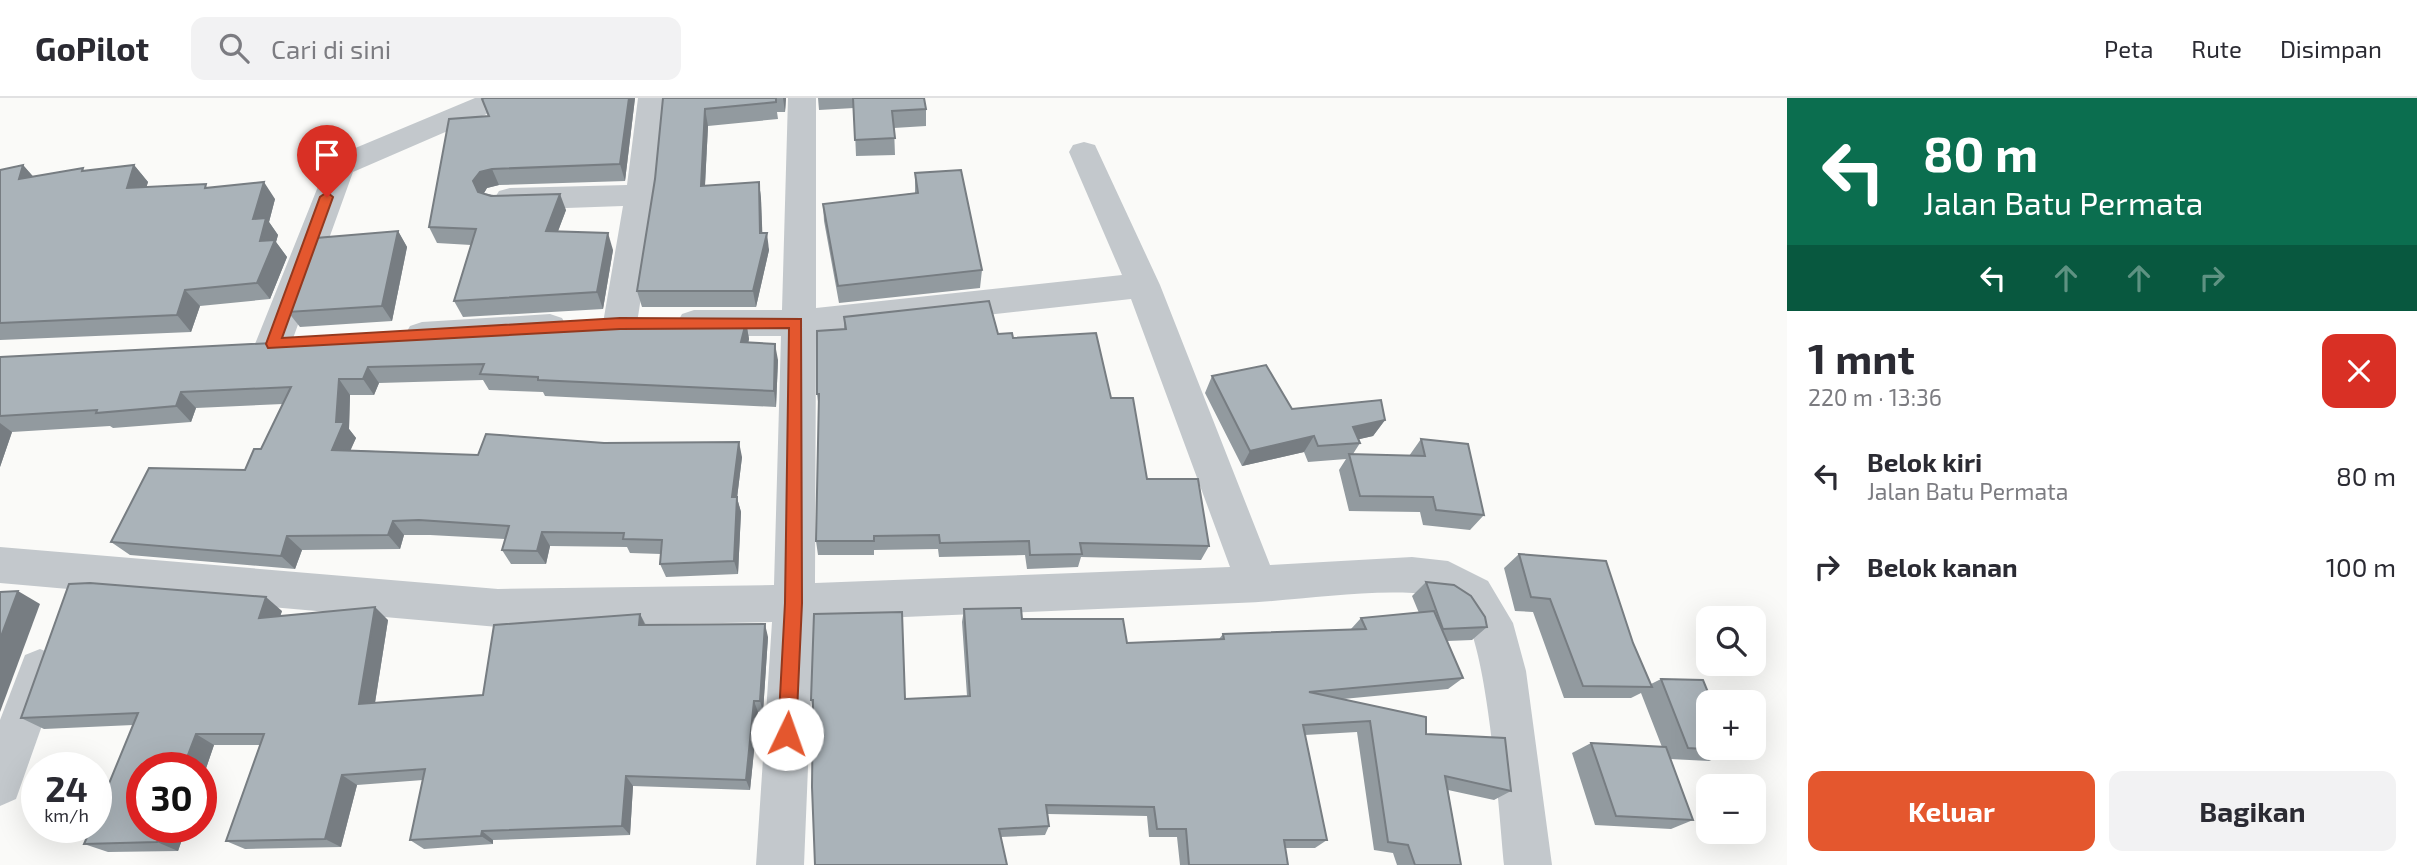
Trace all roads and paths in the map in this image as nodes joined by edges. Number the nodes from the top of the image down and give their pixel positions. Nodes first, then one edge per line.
1 (500, 98) edge
2 (652, 98) edge
3 (802, 98) edge
4 (1084, 152) dead end
5 (641, 195) junction
6 (499, 199) edge
7 (1143, 285) junction
8 (796, 323) junction
9 (620, 324) junction
10 (394, 337) edge
11 (314, 342) edge
12 (0, 565) edge
13 (1257, 584) junction
14 (794, 603) junction
15 (63, 605) junction
16 (0, 783) edge
17 (780, 865) edge
18 (1528, 865) edge

1 - 11 street
2 - 5 street
3 - 8 street
4 - 7 street
5 - 6 street
5 - 9 street
7 - 8 street
7 - 13 street
8 - 9 street
8 - 14 street
9 - 10 street
12 - 15 street
13 - 14 street
13 - 18 street
14 - 15 street
14 - 17 street
15 - 16 street

